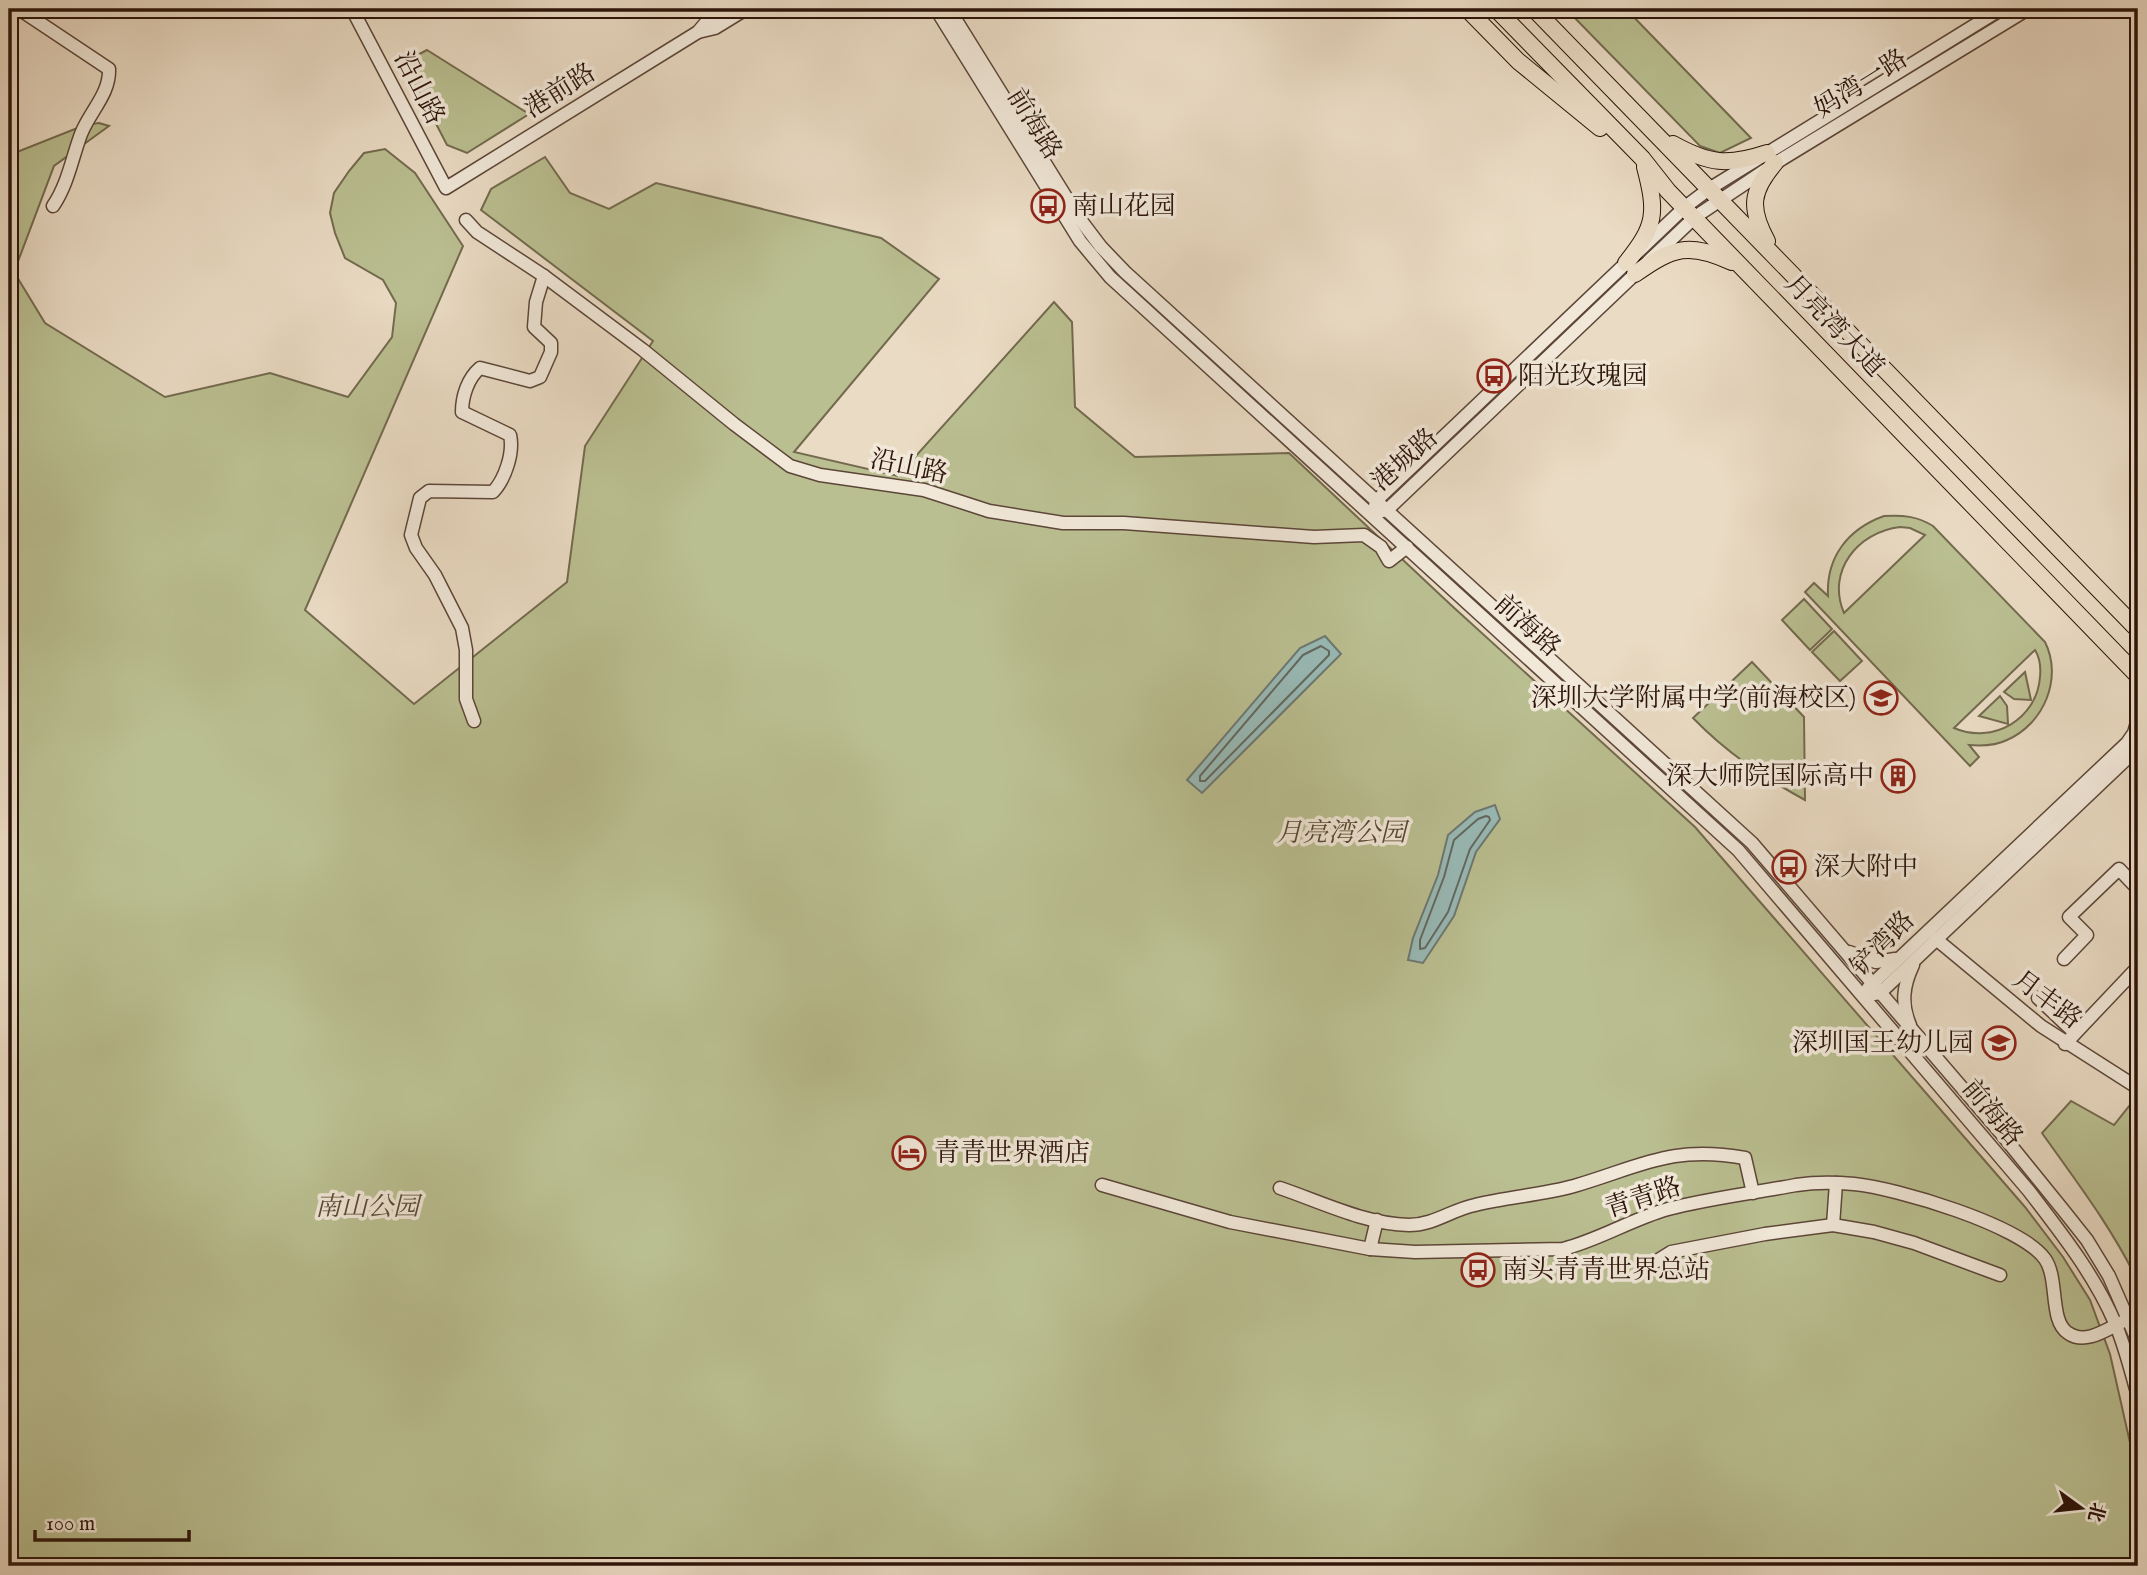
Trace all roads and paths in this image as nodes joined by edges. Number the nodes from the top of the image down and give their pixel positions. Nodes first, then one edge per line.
1 (19, 9) edge
2 (352, 9) edge
3 (725, 9) edge
4 (747, 9) edge
5 (936, 9) edge
6 (949, 9) edge
7 (1467, 9) edge
8 (1496, 9) edge
9 (1534, 9) edge
10 (2028, 9) edge
11 (1992, 11) edge
12 (1997, 27) junction
13 (698, 32) junction
14 (1652, 130) junction
15 (1637, 153) junction
16 (1771, 158) junction
17 (446, 188) joint
18 (1714, 194) junction
19 (53, 206) dead end
20 (1690, 212) junction
21 (466, 220) dead end
22 (1777, 258) junction
23 (1631, 268) junction
24 (544, 276) junction
25 (1751, 276) junction
26 (1377, 500) junction
27 (1387, 510) junction
28 (1371, 515) junction
29 (1407, 547) junction
30 (2138, 630) edge
31 (2137, 677) edge
32 (2138, 719) edge
33 (474, 721) dead end
34 (2138, 748) edge
35 (2138, 889) edge
36 (1936, 939) junction
37 (1840, 946) junction
38 (1898, 957) junction
39 (1918, 957) junction
40 (2064, 959) dead end
41 (2138, 967) edge
42 (1875, 988) junction
43 (1863, 997) junction
44 (2038, 998) dead end
45 (1913, 1032) junction
46 (2075, 1033) junction
47 (2065, 1044) junction
48 (2138, 1088) edge
49 (1836, 1183) junction
50 (1102, 1185) dead end
51 (1280, 1188) dead end
52 (1753, 1193) junction
53 (1377, 1220) junction
54 (1833, 1225) junction
55 (1370, 1250) junction
56 (1647, 1267) dead end
57 (2000, 1275) dead end
58 (2128, 1319) junction
59 (2116, 1325) junction
60 (2138, 1342) edge
61 (2138, 1396) edge

1 - 19 street
2 - 17 street, 沿山路
3 - 13 street, 港前路
4 - 13 street, 港前路
5 - 28 street, 前海路
6 - 26 street, 前海路
7 - 15 main road
8 - 15 main road, 月亮湾大道
9 - 14 main road, 月亮湾大道
10 - 12 street, 妈湾一路
11 - 12 street
11 - 16 street, 妈湾一路
12 - 16 street, 妈湾一路
13 - 17 street, 港前路
14 - 16 main road
14 - 18 main road, 月亮湾大道
15 - 20 main road, 月亮湾大道
15 - 23 main road
16 - 18 street, 妈湾一路
16 - 22 main road
18 - 20 street, 港城路
18 - 22 main road, 月亮湾大道
20 - 23 street, 港城路
20 - 25 main road, 月亮湾大道
21 - 24 street, 沿山路
22 - 30 main road, 月亮湾大道
23 - 25 main road
23 - 26 street, 港城路
23 - 27 street, 港城路
24 - 29 street, 沿山路
24 - 33 street
25 - 31 main road, 月亮湾大道
26 - 27 street, 前海路
26 - 28 street, 港城路
27 - 28 street, 港城路
27 - 37 street, 前海路
28 - 29 street, 前海路
29 - 43 street, 前海路
32 - 38 street, 铲湾路
34 - 36 street, 铲湾路
35 - 40 street
36 - 39 street, 铲湾路
36 - 47 street, 月丰路
37 - 38 street
37 - 42 street, 前海路
38 - 42 street, 铲湾路
39 - 42 street, 铲湾路
39 - 45 street
41 - 46 street
42 - 43 street, 铲湾路
42 - 45 street, 前海路
43 - 59 street, 前海路
44 - 46 street
45 - 58 street, 前海路
46 - 47 street
47 - 48 street, 月丰路
49 - 52 street, 青青路
49 - 54 street
49 - 59 street, 青青路
50 - 55 street, 青青路
51 - 53 street
52 - 53 street
52 - 55 street, 青青路
53 - 55 street
54 - 56 street
54 - 57 street
58 - 59 street, 青青路
58 - 60 street, 前海路
59 - 61 street, 前海路

